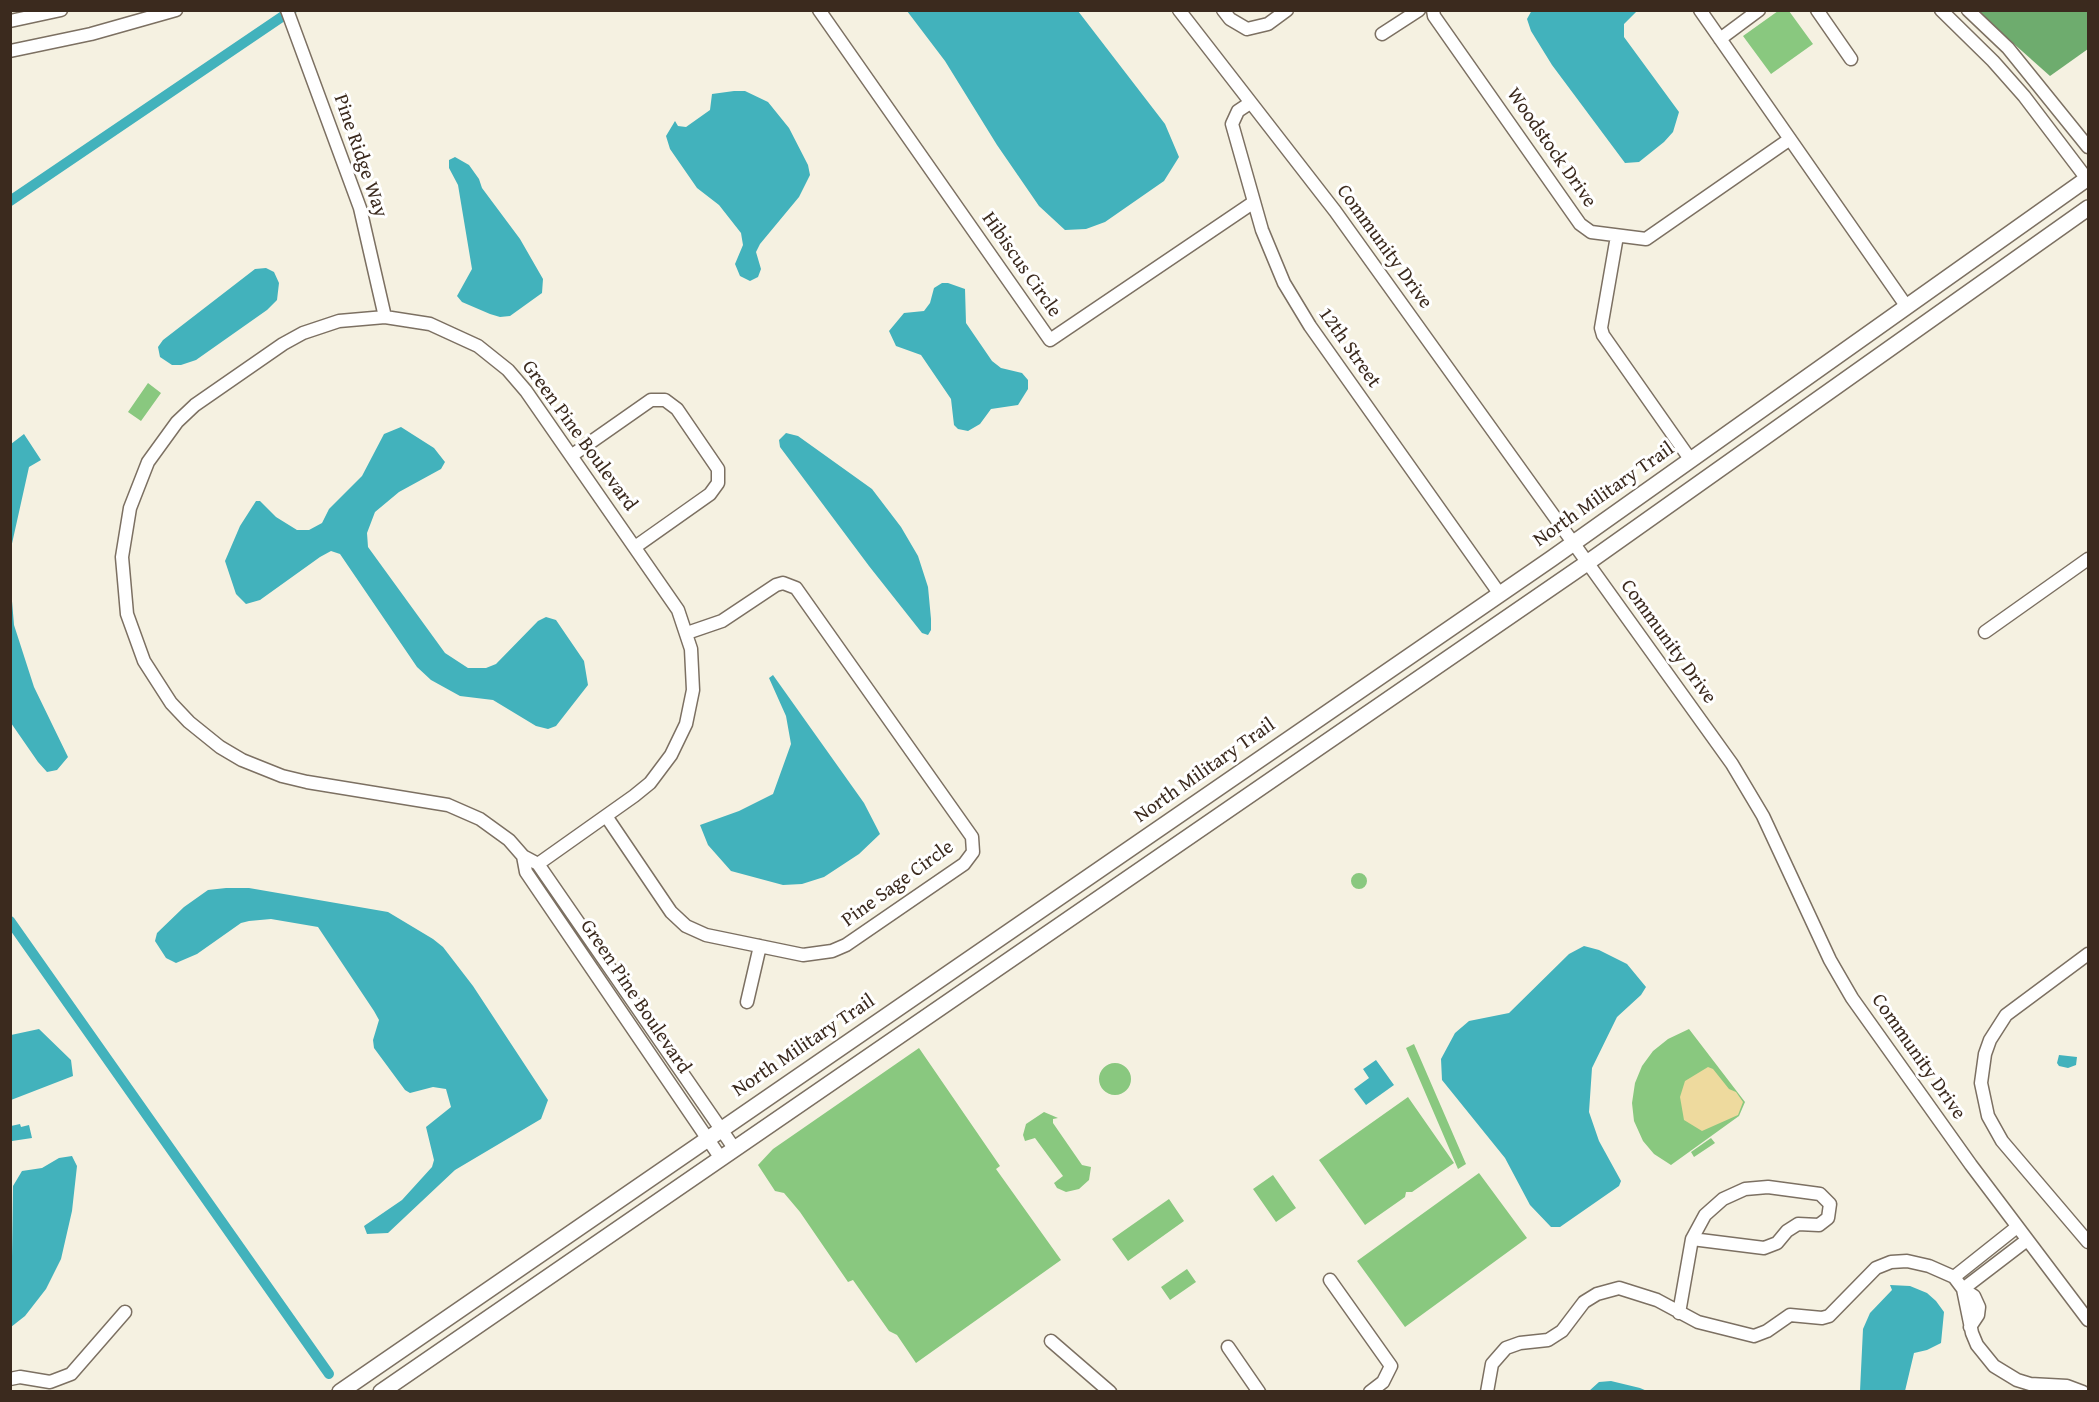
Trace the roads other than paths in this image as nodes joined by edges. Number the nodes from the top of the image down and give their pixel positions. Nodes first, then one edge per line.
1 (61, 10) edge
2 (176, 10) edge
3 (287, 10) edge
4 (819, 10) edge
5 (1179, 10) edge
6 (1223, 10) edge
7 (1287, 10) edge
8 (1419, 10) edge
9 (1433, 10) edge
10 (1700, 10) edge
11 (1760, 10) edge
12 (1817, 10) edge
13 (1941, 10) edge
14 (1968, 10) edge
15 (10, 21) edge
16 (1382, 34) dead end
17 (1720, 39) junction
18 (10, 51) edge
19 (1851, 59) dead end
20 (1250, 103) junction
21 (1790, 139) junction
22 (2088, 147) edge
23 (2088, 179) edge
24 (1254, 202) junction
25 (2087, 208) edge
26 (1617, 236) junction
27 (1928, 291) junction
28 (1906, 308) junction
29 (385, 317) junction
30 (1923, 325) junction
31 (1897, 344) junction
32 (571, 456) junction
33 (1690, 459) junction
34 (1574, 543) junction
35 (635, 547) junction
36 (2088, 559) edge
37 (1587, 563) junction
38 (1499, 593) junction
39 (1985, 632) dead end
40 (687, 633) junction
41 (606, 816) junction
42 (1146, 837) junction
43 (523, 856) junction
44 (1160, 857) junction
45 (537, 864) junction
46 (760, 946) junction
47 (2088, 954) edge
48 (747, 1002) dead end
49 (714, 1133) junction
50 (734, 1148) junction
51 (720, 1157) junction
52 (2017, 1227) junction
53 (1692, 1239) junction
54 (2027, 1240) junction
55 (2088, 1242) edge
56 (1953, 1277) junction
57 (1330, 1280) dead end
58 (1963, 1289) junction
59 (125, 1312) dead end
60 (1679, 1313) junction
61 (2088, 1320) edge
62 (1051, 1341) dead end
63 (1228, 1347) dead end
64 (10, 1379) edge
65 (340, 1392) edge
66 (381, 1392) edge
67 (1110, 1392) edge
68 (1259, 1392) edge
69 (1370, 1392) edge
70 (1487, 1392) edge
71 (2083, 1392) edge

1 - 15 street
2 - 18 street
3 - 29 street, Pine Ridge Way
4 - 24 street, Hibiscus Circle
5 - 20 street, Community Drive
6 - 7 street
8 - 16 street
9 - 26 street, Woodstock Drive
10 - 17 street
11 - 17 street
12 - 19 street
13 - 23 street
14 - 22 street
17 - 21 street
20 - 24 street, 12th Street
20 - 34 street, Community Drive
21 - 26 street, Woodstock Drive
21 - 28 street
23 - 27 main road, North Military Trail
24 - 38 street, 12th Street
25 - 30 main road
26 - 33 street
27 - 28 main road, North Military Trail
27 - 30 main road
28 - 31 main road
28 - 33 main road, North Military Trail
29 - 32 street, Green Pine Boulevard
29 - 43 street, Green Pine Boulevard
30 - 31 main road
31 - 37 main road
32 - 35 street, Green Pine Boulevard
32 - 35 street
33 - 34 main road, North Military Trail
34 - 37 street, Community Drive
34 - 38 main road, North Military Trail
35 - 40 street, Green Pine Boulevard
36 - 39 street
37 - 44 main road
37 - 52 street, Community Drive
38 - 42 main road, North Military Trail
40 - 41 street, Green Pine Boulevard
40 - 46 street, Pine Sage Circle
41 - 45 street, Green Pine Boulevard
41 - 46 street, Pine Sage Circle
42 - 44 main road
42 - 49 main road, North Military Trail
43 - 45 street, Green Pine Boulevard
43 - 49 street, Green Pine Boulevard
44 - 50 main road
45 - 49 street, Green Pine Boulevard
46 - 48 street
47 - 55 street
49 - 50 street, Green Pine Boulevard
49 - 51 street, Green Pine Boulevard
49 - 65 main road, North Military Trail
50 - 51 main road
51 - 66 main road
52 - 54 street, Community Drive
52 - 56 street
53 - 53 street
53 - 60 street
54 - 58 street
54 - 61 street, Community Drive
56 - 58 street
56 - 60 street
57 - 69 street
58 - 71 street
59 - 64 street
60 - 70 street
62 - 67 street
63 - 68 street

